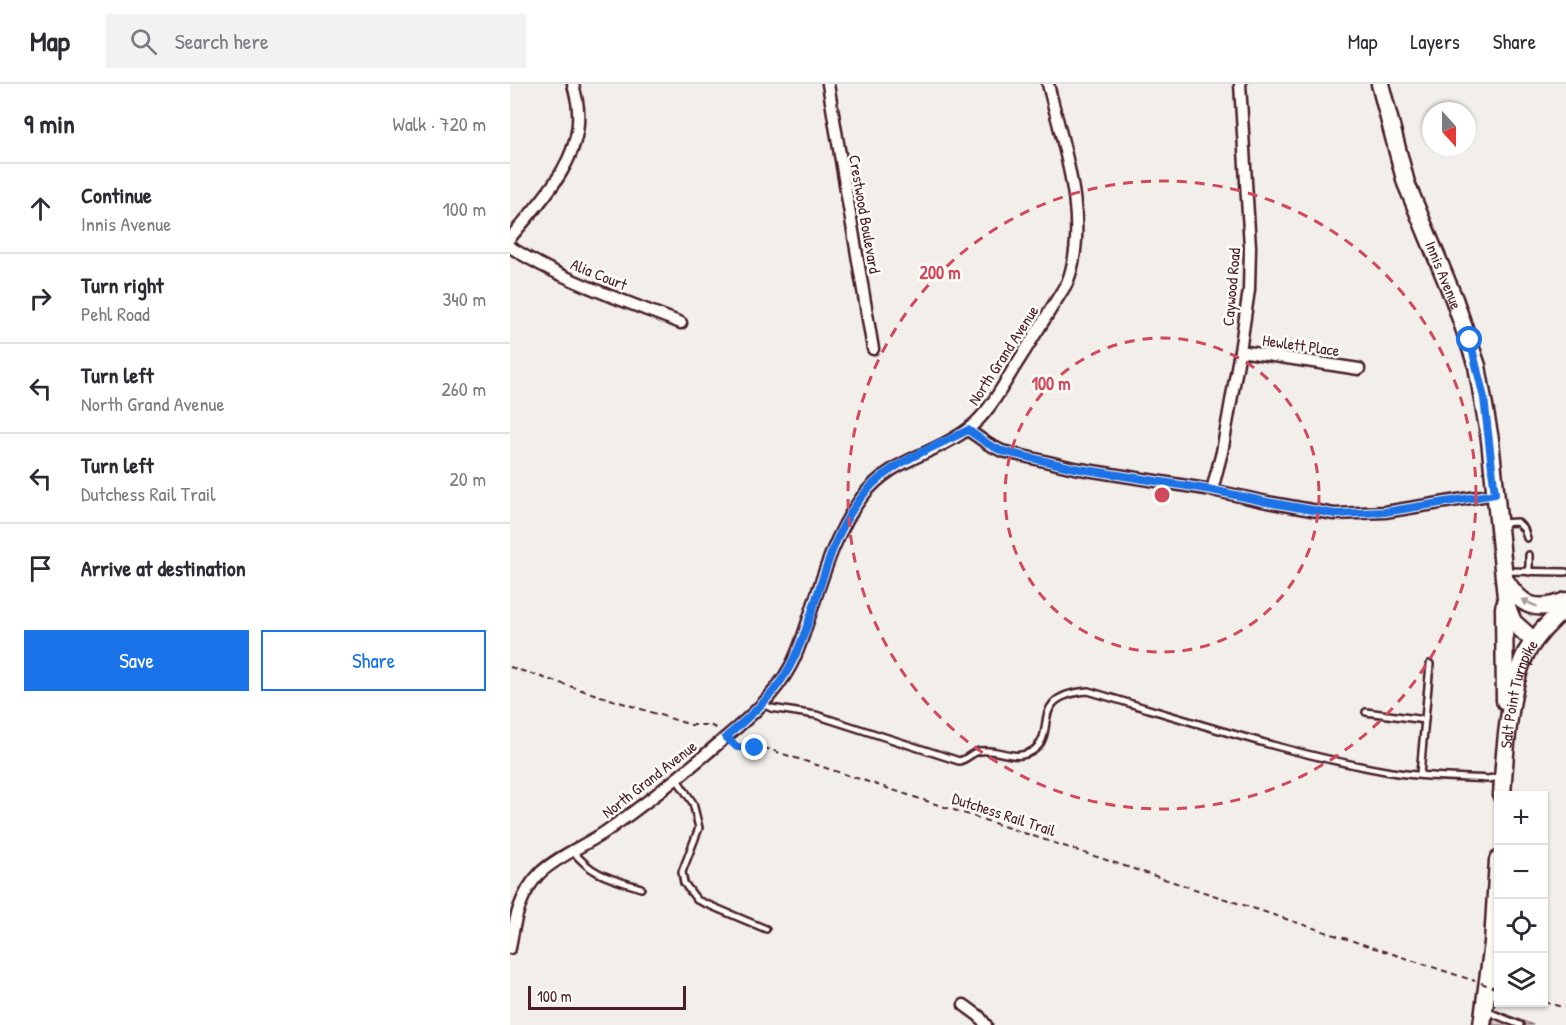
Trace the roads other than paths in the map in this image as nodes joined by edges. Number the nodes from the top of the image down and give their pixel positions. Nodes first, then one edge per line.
1 (573, 84) edge
2 (828, 84) edge
3 (1048, 84) edge
4 (1240, 84) edge
5 (1380, 84) edge
6 (510, 238) edge
7 (510, 247) edge
8 (681, 322) dead end
9 (873, 349) dead end
10 (1240, 351) junction
11 (1359, 369) dead end
12 (968, 430) junction
13 (1212, 490) junction
14 (1495, 494) junction
15 (1498, 523) junction
16 (1527, 538) dead end
17 (1529, 555) dead end
18 (1529, 572) junction
19 (1566, 572) edge
20 (1503, 574) junction
21 (1566, 601) edge
22 (1566, 608) edge
23 (1534, 641) junction
24 (1430, 664) dead end
25 (762, 704) junction
26 (1366, 712) dead end
27 (1425, 720) junction
28 (1504, 769) junction
29 (1420, 774) junction
30 (676, 778) junction
31 (1502, 791) edge
32 (573, 851) junction
33 (641, 888) dead end
34 (1496, 899) edge
35 (766, 929) dead end
36 (510, 948) edge
37 (964, 1005) dead end
38 (1483, 1018) edge
39 (986, 1025) edge
40 (1520, 1025) edge

1 - 6 street
2 - 9 street, Crestwood Boulevard
3 - 12 street, North Grand Avenue
4 - 10 street, Caywood Road
5 - 14 main road, Innis Avenue
7 - 8 street, Alia Court
10 - 11 street, Hewlett Place
10 - 13 street, Caywood Road
12 - 13 street
12 - 25 street, North Grand Avenue
13 - 14 street
14 - 15 main road, Innis Avenue
15 - 16 lane
15 - 20 main road, Innis Avenue
17 - 18 lane
18 - 19 lane
18 - 20 lane
21 -> 20 main road
20 - 23 main road, Innis Avenue
20 - 28 main road
22 - 23 main road, Salt Point Turnpike
23 - 28 main road, Salt Point Turnpike
24 - 27 lane
25 - 29 lane
25 - 30 street, North Grand Avenue
26 - 27 lane
27 - 29 lane
28 - 29 lane
28 - 31 main road, Salt Point Turnpike
30 - 32 street, North Grand Avenue
30 - 35 lane
32 - 33 lane
32 - 36 street, North Grand Avenue
34 - 38 main road
37 - 39 street
38 - 40 lane

